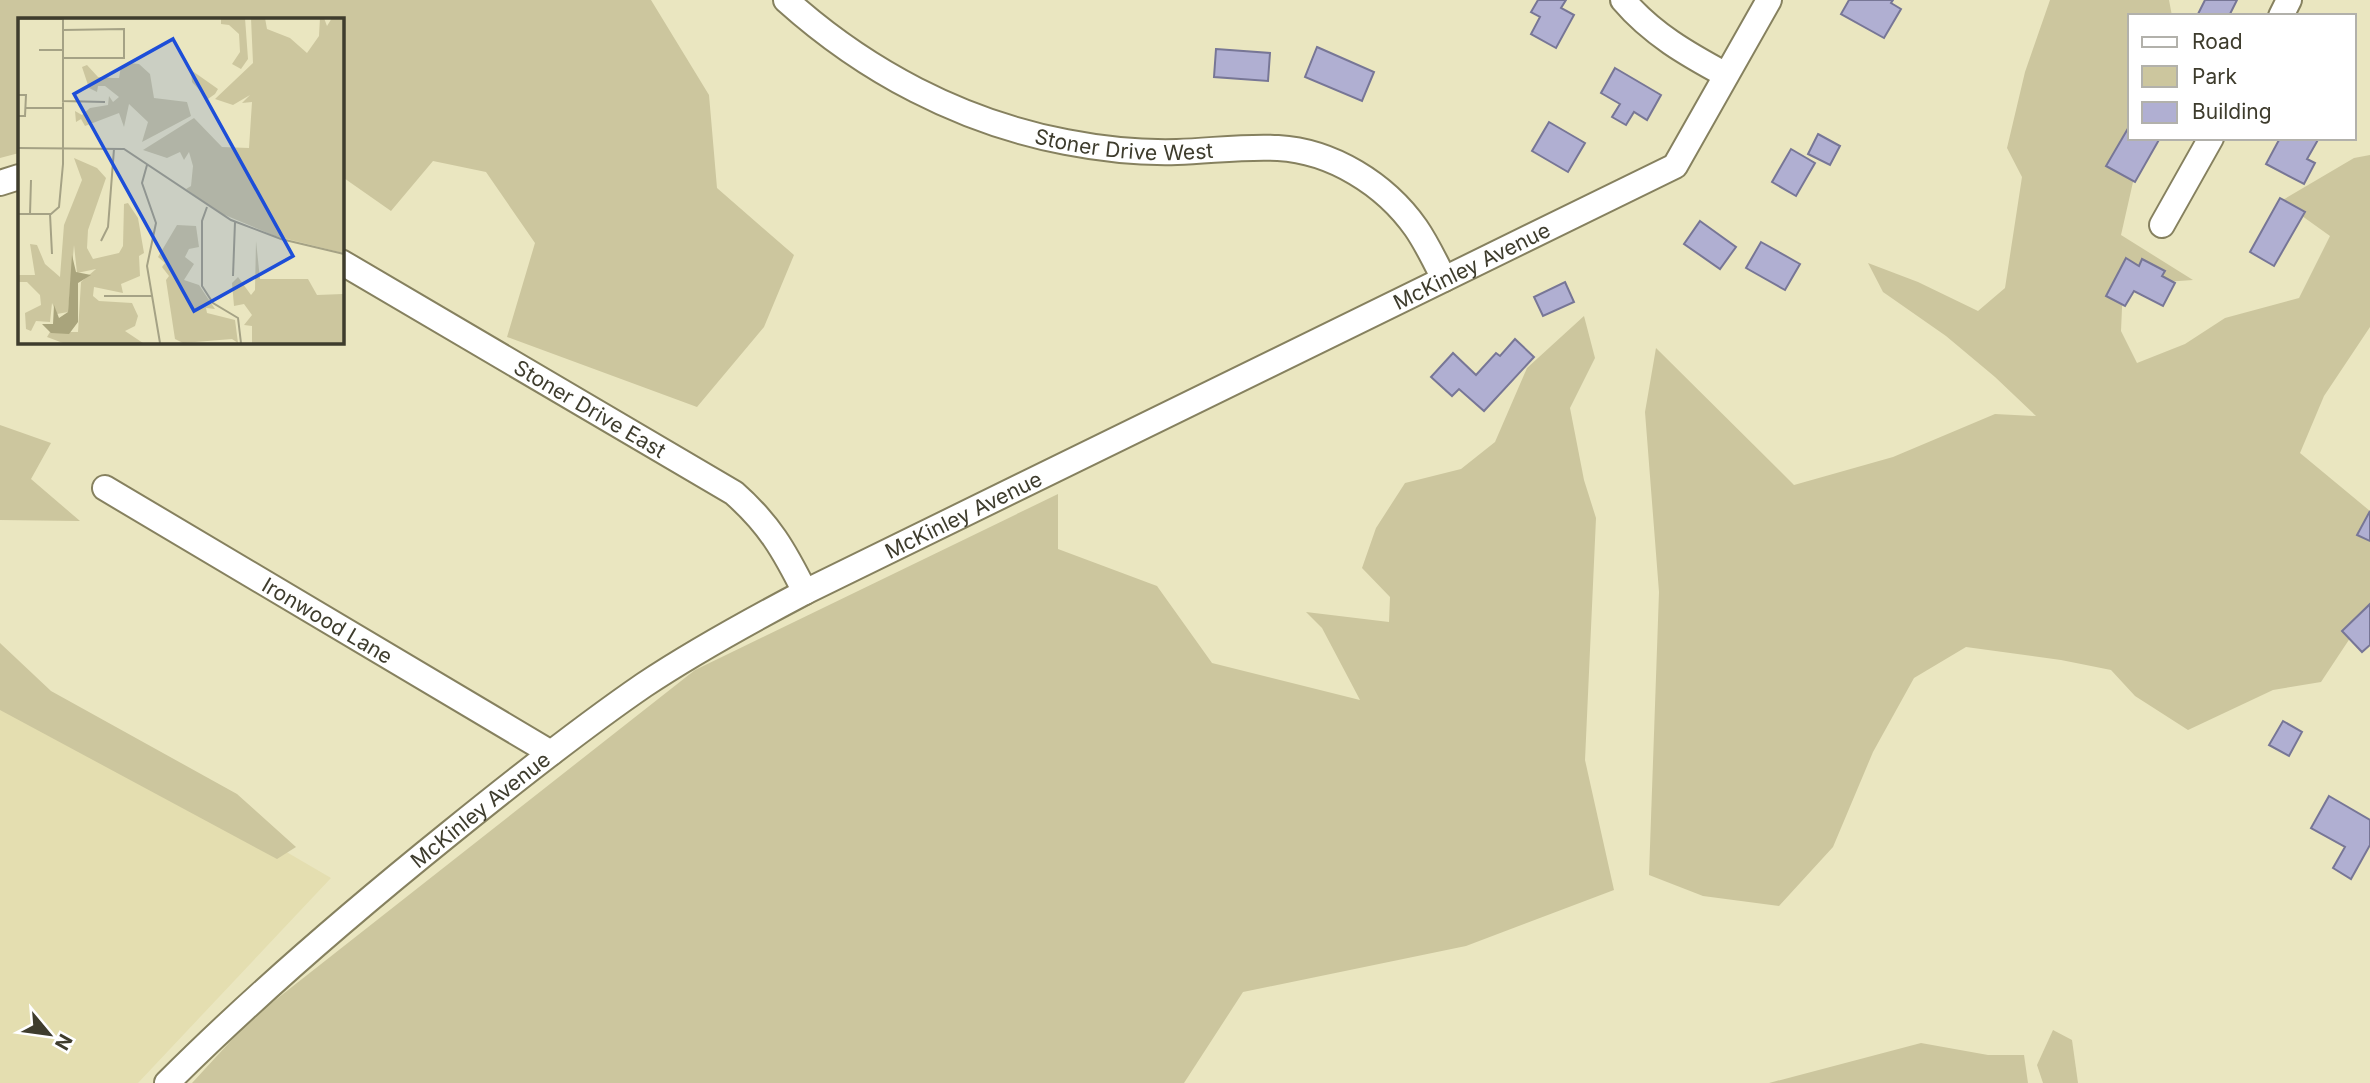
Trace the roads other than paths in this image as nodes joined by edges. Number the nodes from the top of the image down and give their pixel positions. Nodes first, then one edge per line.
1 (786, 0) edge
2 (1623, 0) edge
3 (1769, 0) edge
4 (1726, 75) junction
5 (2210, 140) edge
6 (18, 177) edge
7 (0, 183) edge
8 (2162, 225) dead end
9 (343, 263) edge
10 (1444, 279) junction
11 (105, 488) dead end
12 (805, 592) junction
13 (551, 753) junction
14 (167, 1083) edge

1 - 10 street, Stoner Drive West
2 - 4 street
3 - 4 street, McKinley Avenue
4 - 10 street, McKinley Avenue
5 - 8 street
6 - 7 street
9 - 12 street, Stoner Drive East
10 - 12 street, McKinley Avenue
11 - 13 street, Ironwood Lane
12 - 13 street, McKinley Avenue
13 - 14 street, McKinley Avenue

